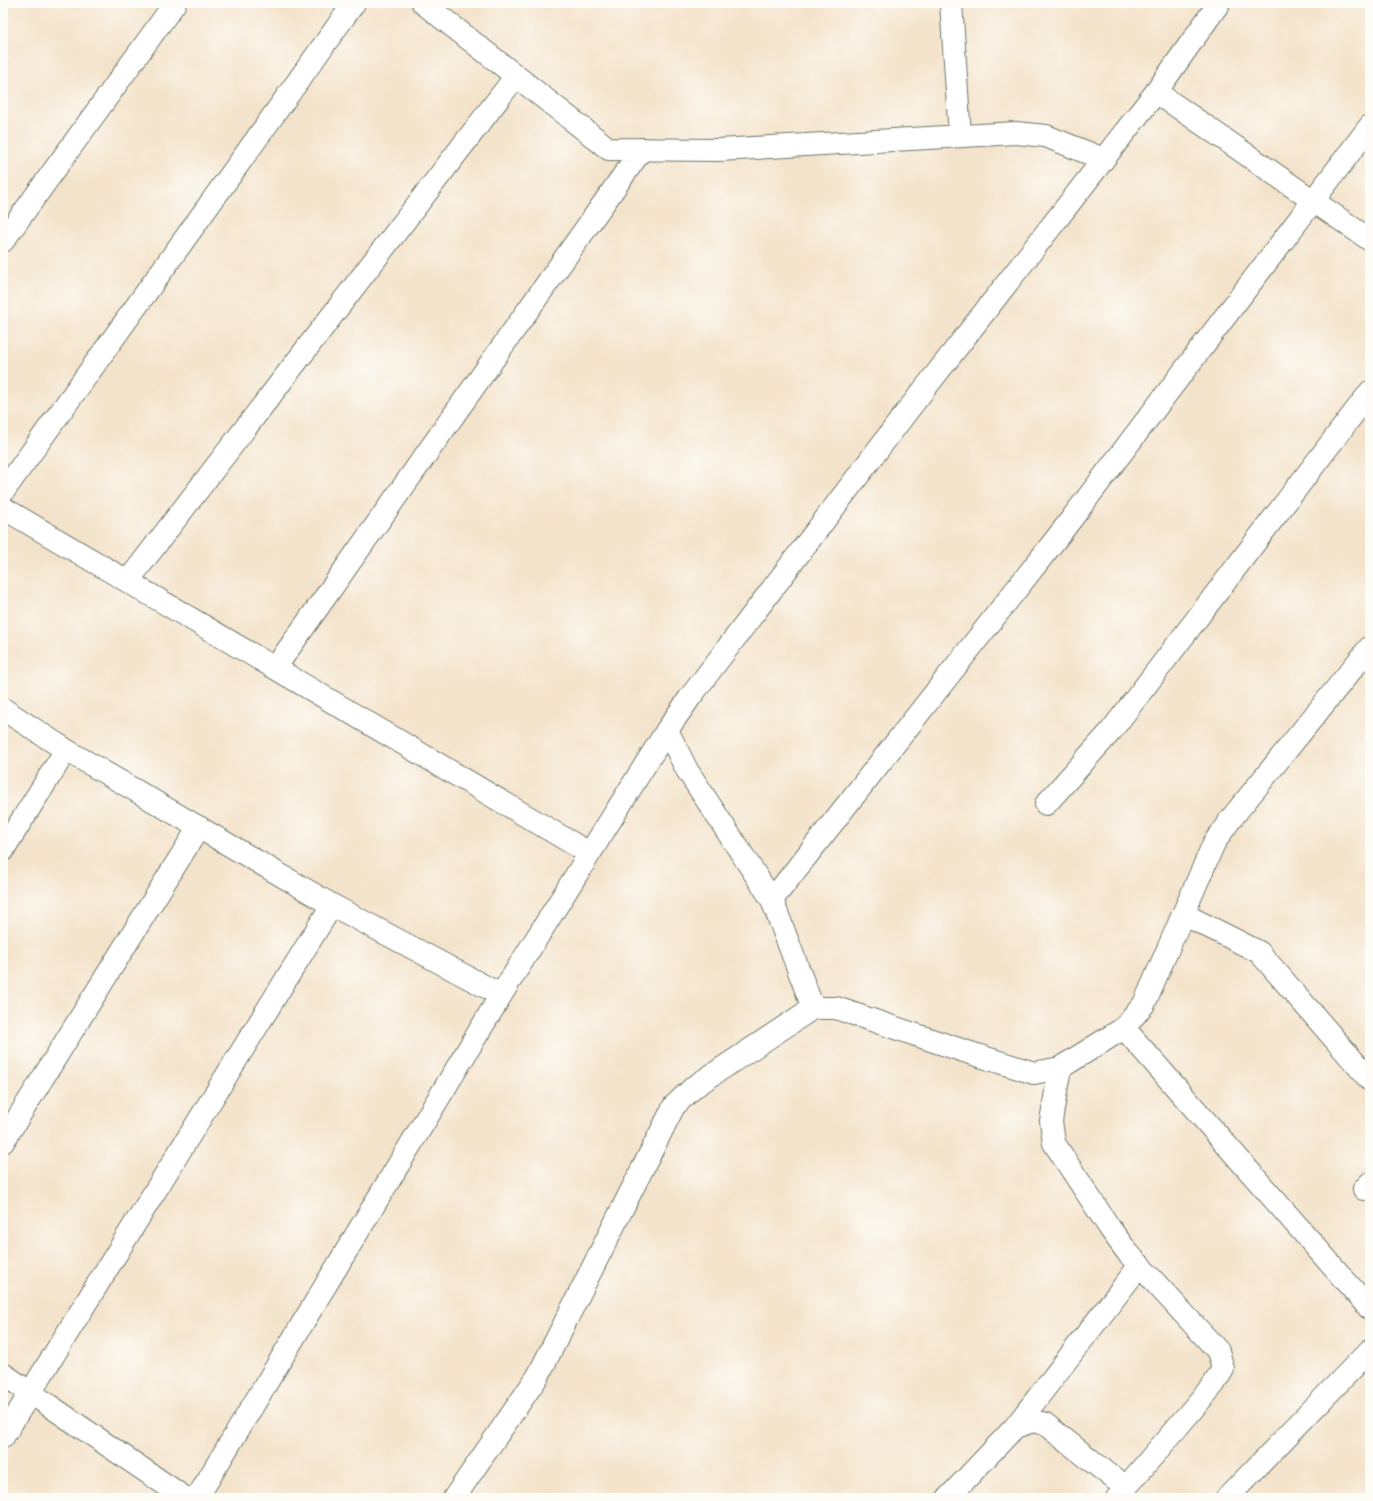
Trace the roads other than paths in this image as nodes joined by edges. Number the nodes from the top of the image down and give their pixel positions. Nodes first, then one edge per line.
1 (175, 3) edge
2 (354, 3) edge
3 (423, 3) edge
4 (951, 3) edge
5 (1219, 3) edge
6 (516, 76) junction
7 (1156, 92) junction
8 (1370, 126) edge
9 (960, 136) junction
10 (642, 149) junction
11 (1104, 159) junction
12 (1314, 200) junction
13 (1370, 240) edge
14 (3, 241) edge
15 (1370, 392) edge
16 (3, 492) edge
17 (3, 508) edge
18 (128, 581) junction
19 (1370, 647) edge
20 (275, 668) junction
21 (3, 709) edge
22 (667, 730) junction
23 (66, 750) junction
24 (1046, 804) dead end
25 (199, 827) junction
26 (3, 850) edge
27 (589, 854) junction
28 (772, 900) junction
29 (332, 905) junction
30 (1183, 914) junction
31 (501, 995) junction
32 (813, 1008) junction
33 (1124, 1028) junction
34 (1060, 1068) junction
35 (1370, 1080) edge
36 (3, 1142) edge
37 (1140, 1265) junction
38 (1370, 1309) edge
39 (1370, 1350) edge
40 (3, 1374) edge
41 (31, 1393) junction
42 (1015, 1428) junction
43 (3, 1437) edge
44 (1122, 1493) edge
45 (185, 1498) edge
46 (197, 1498) edge
47 (454, 1498) edge
48 (948, 1498) edge
49 (1227, 1498) edge

1 - 14 street
2 - 16 street
3 - 6 street
4 - 9 street
5 - 7 street
6 - 10 street
6 - 18 street
7 - 11 street
7 - 12 street
8 - 12 street
9 - 10 street
9 - 11 street
10 - 20 street
11 - 22 street
12 - 13 street
12 - 28 street
15 - 24 street
17 - 18 street
18 - 20 street
19 - 30 street
20 - 27 street
21 - 23 street
22 - 27 street
22 - 28 street
23 - 25 street
23 - 26 street
25 - 29 street
25 - 36 street
27 - 31 street
28 - 32 street
29 - 31 street
29 - 41 street
30 - 33 street
30 - 35 street
31 - 46 street
32 - 34 street
32 - 47 street
33 - 34 street
33 - 38 street
34 - 37 street
37 - 42 street
37 - 44 street
39 - 49 street
40 - 41 street
41 - 43 street
41 - 45 street
42 - 44 street
42 - 48 street

